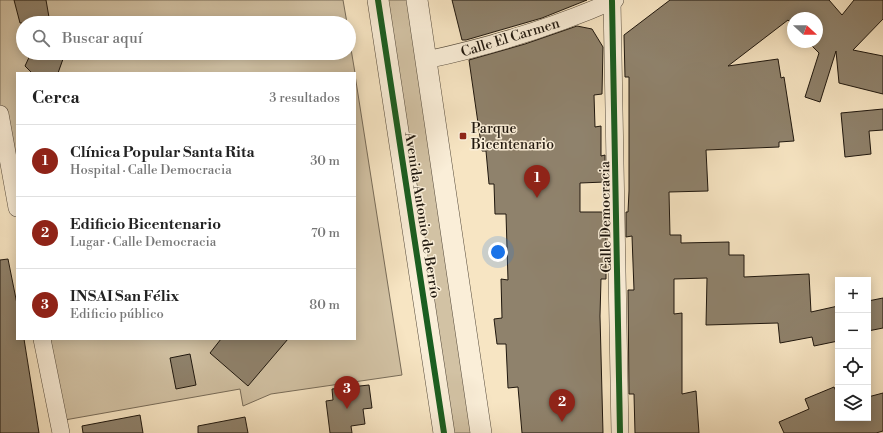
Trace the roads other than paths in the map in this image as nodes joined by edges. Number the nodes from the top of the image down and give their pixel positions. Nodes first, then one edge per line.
1 (378, 0) edge
2 (417, 0) edge
3 (613, 1) edge
4 (426, 60) junction
5 (0, 114) edge
6 (10, 197) edge
7 (42, 340) edge
8 (61, 433) edge
9 (444, 433) edge
10 (481, 433) edge
11 (620, 433) edge

1 - 9 street, Avenida Antonio de Berrío
2 - 4 street, Avenida Antonio de Berrío
3 - 4 street, Calle El Carmen
3 - 11 street, Calle Democracia
4 - 10 street, Avenida Antonio de Berrío
5 - 6 street
7 - 8 street

